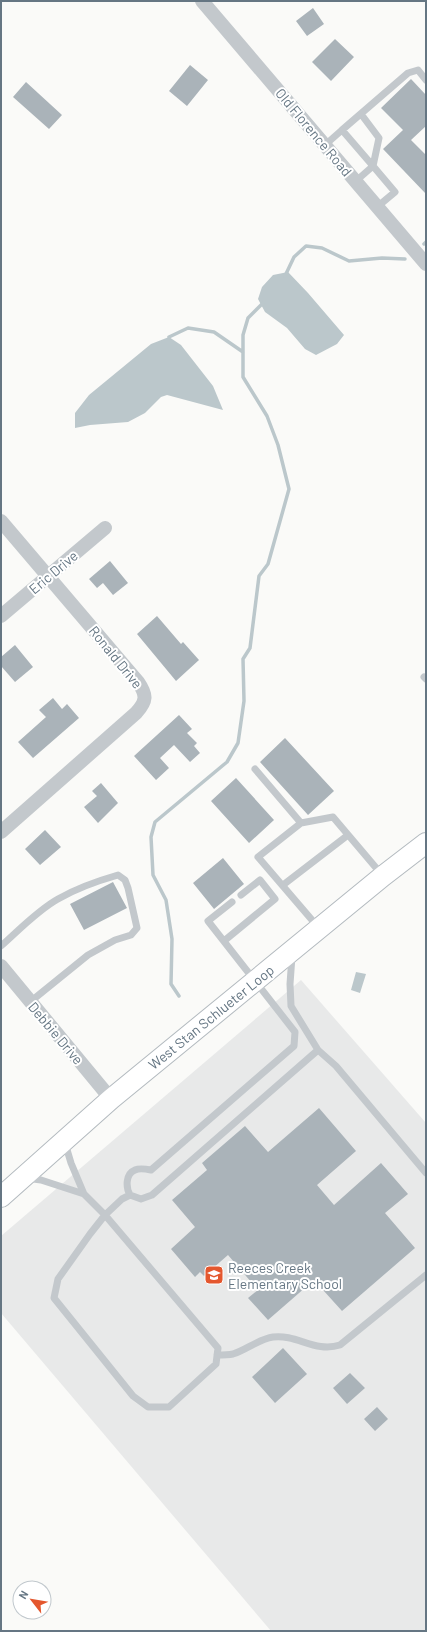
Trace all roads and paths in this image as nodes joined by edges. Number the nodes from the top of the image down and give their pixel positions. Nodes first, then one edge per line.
1 (202, 1) edge
2 (426, 80) edge
3 (361, 114) junction
4 (342, 130) junction
5 (325, 145) junction
6 (373, 166) junction
7 (356, 181) junction
8 (378, 207) junction
9 (426, 264) edge
10 (1, 521) edge
11 (105, 528) dead end
12 (47, 576) junction
13 (1, 616) edge
14 (255, 769) dead end
15 (301, 823) junction
16 (1, 832) edge
17 (348, 835) junction
18 (426, 843) edge
19 (383, 876) junction
20 (282, 885) junction
21 (241, 894) dead end
22 (232, 902) dead end
23 (319, 929) junction
24 (224, 941) junction
25 (1, 946) edge
26 (292, 951) junction
27 (1, 966) edge
28 (255, 980) junction
29 (30, 1002) junction
30 (318, 1050) junction
31 (111, 1100) junction
32 (64, 1140) junction
33 (426, 1173) edge
34 (23, 1178) junction
35 (84, 1194) junction
36 (130, 1195) junction
37 (1, 1197) edge
38 (105, 1215) junction
39 (426, 1274) edge
40 (217, 1355) junction

1 - 5 street, Old Florence Road
2 - 3 lane
3 - 4 lane
3 - 6 lane
4 - 5 lane
4 - 6 lane
5 - 7 street, Old Florence Road
6 - 7 lane
6 - 8 lane
7 - 8 street, Old Florence Road
8 - 9 street, Old Florence Road
10 - 12 street, Ronald Drive
11 - 12 street, Eric Drive
12 - 13 street, Eric Drive
12 - 16 street, Ronald Drive
14 - 15 lane
15 - 17 lane
15 - 20 lane
17 - 19 lane
17 - 20 lane
18 - 19 main road, West Stan Schlueter Loop
19 - 23 main road, West Stan Schlueter Loop
20 - 23 lane
21 - 24 lane
22 - 24 lane
23 - 26 main road, West Stan Schlueter Loop
24 - 28 lane
25 - 29 lane
26 - 28 main road, West Stan Schlueter Loop
26 - 30 lane
27 - 29 street, Debbie Drive
28 - 31 main road, West Stan Schlueter Loop
28 - 36 lane
29 - 31 street, Debbie Drive
30 - 33 lane
30 - 36 lane
31 - 32 main road, West Stan Schlueter Loop
32 - 34 main road, West Stan Schlueter Loop
32 - 35 lane
34 - 35 lane
34 - 37 main road, West Stan Schlueter Loop
35 - 38 lane
36 - 38 lane
38 - 40 lane
38 - 40 lane
39 - 40 lane

